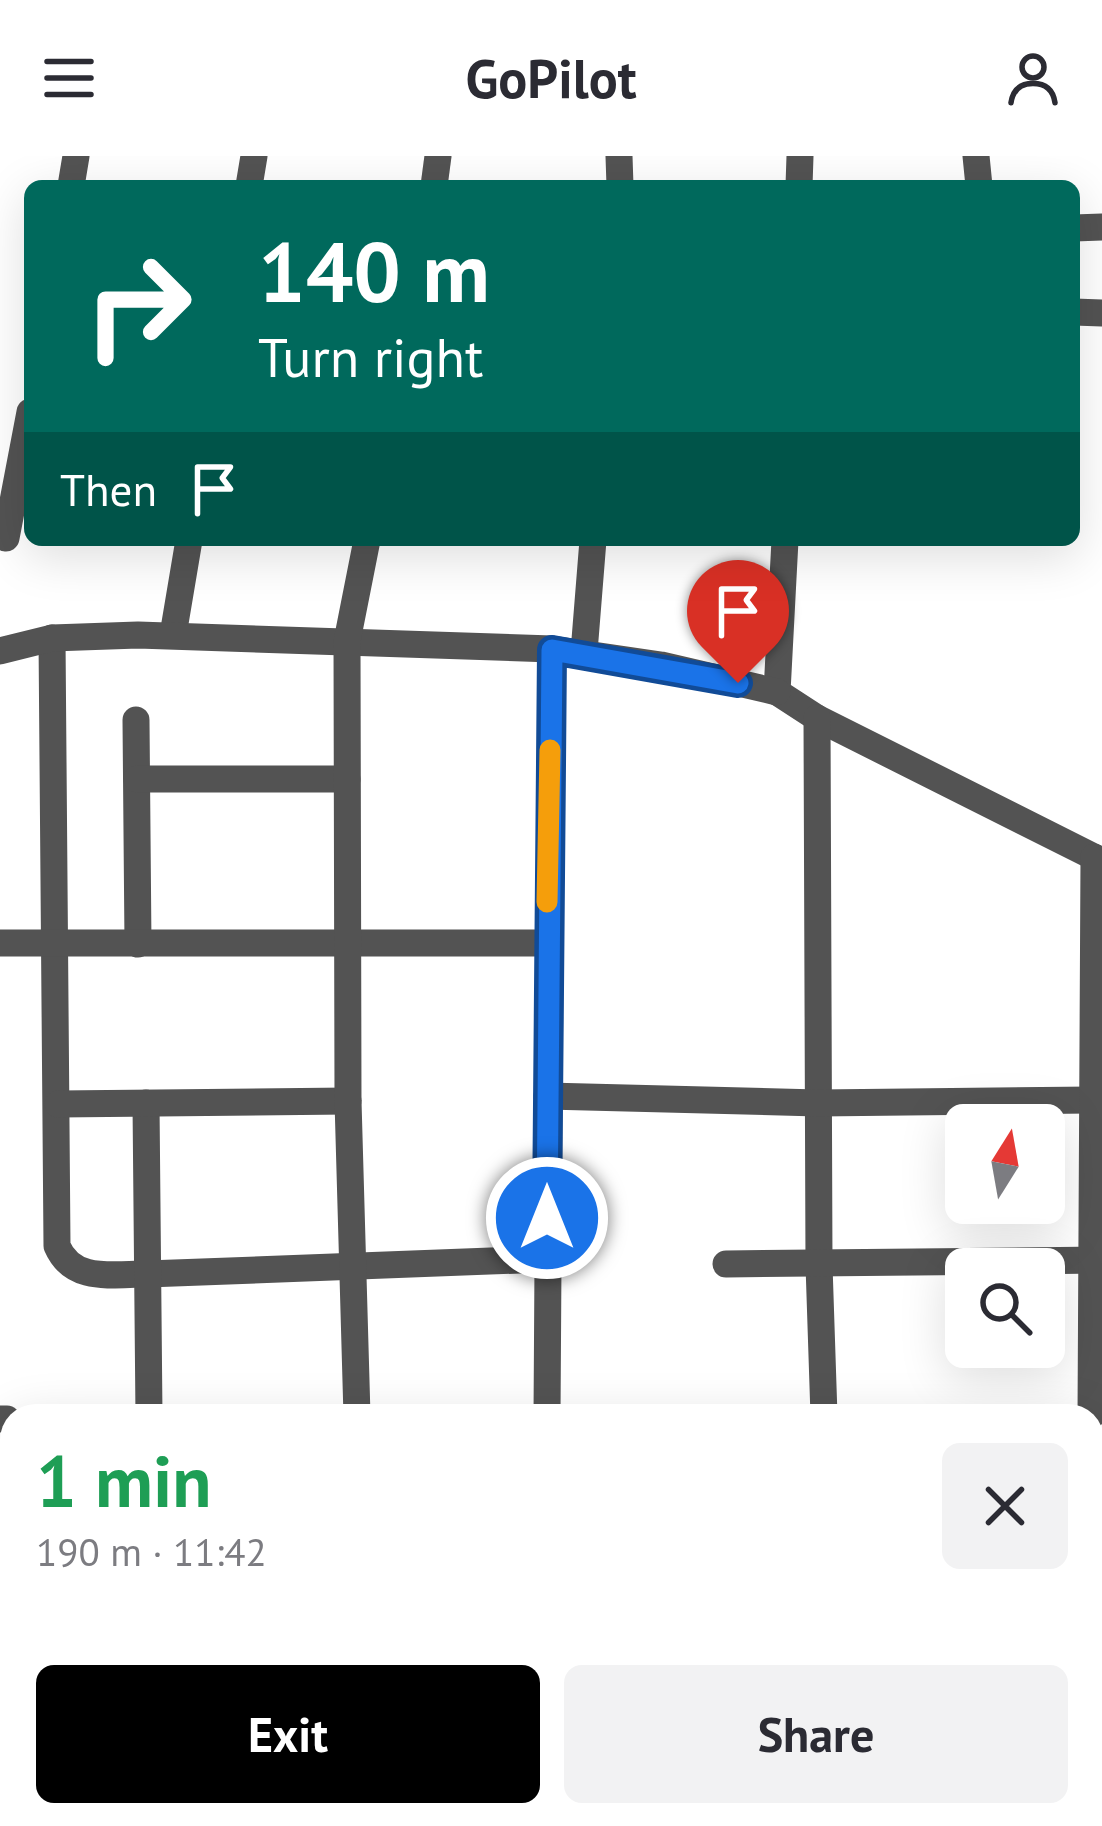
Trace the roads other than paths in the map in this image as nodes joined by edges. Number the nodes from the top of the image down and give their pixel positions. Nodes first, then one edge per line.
1 (24, 444) edge
2 (6, 538) dead end
3 (188, 546) edge
4 (366, 546) edge
5 (593, 546) edge
6 (784, 546) edge
7 (173, 634) junction
8 (52, 638) junction
9 (347, 641) junction
10 (552, 650) junction
11 (0, 651) edge
12 (584, 652) junction
13 (776, 692) junction
14 (818, 718) junction
15 (136, 720) dead end
16 (347, 778) junction
17 (137, 779) junction
18 (1098, 859) edge
19 (0, 943) edge
20 (347, 943) junction
21 (547, 943) junction
22 (138, 944) junction
23 (55, 945) junction
24 (547, 1096) junction
25 (1092, 1100) junction
26 (348, 1101) junction
27 (146, 1103) junction
28 (818, 1103) junction
29 (58, 1104) junction
30 (546, 1258) junction
31 (1096, 1260) edge
32 (352, 1264) junction
33 (726, 1264) dead end
34 (819, 1264) junction
35 (147, 1274) junction
36 (148, 1404) edge
37 (357, 1404) edge
38 (547, 1404) edge
39 (824, 1404) edge
40 (1091, 1404) edge

1 - 2 street
3 - 7 street
4 - 9 street
5 - 12 street
6 - 13 street
7 - 8 street
7 - 9 street
8 - 11 street
8 - 23 street
9 - 10 street
9 - 16 street
10 - 12 street
10 - 21 street
12 - 13 street
13 - 14 street
14 - 18 street
14 - 28 street
15 - 17 street
16 - 17 street
16 - 20 street
17 - 22 street
18 - 25 street
19 - 23 street
20 - 21 street
20 - 22 street
20 - 26 street
21 - 24 street
22 - 23 street
23 - 29 street
24 - 28 street
24 - 30 street
25 - 28 street
25 - 31 street
26 - 27 street
26 - 32 street
27 - 29 street
27 - 35 street
28 - 34 street
29 - 35 street
30 - 32 street
30 - 38 street
31 - 34 street
31 - 40 street
32 - 35 street
32 - 37 street
33 - 34 street
34 - 39 street
35 - 36 street

